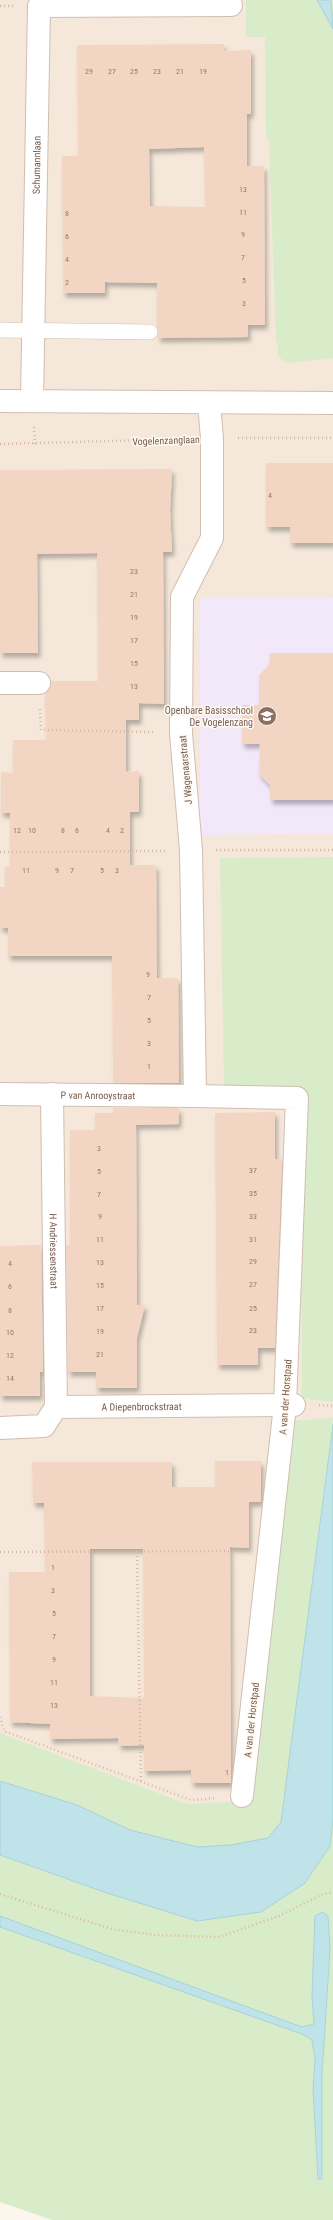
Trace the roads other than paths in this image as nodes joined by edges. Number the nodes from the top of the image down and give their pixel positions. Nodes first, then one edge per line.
1 (117, 3) edge
2 (231, 5) dead end
3 (0, 330) edge
4 (34, 330) junction
5 (150, 332) dead end
6 (0, 401) edge
7 (32, 401) junction
8 (209, 404) junction
9 (333, 404) edge
10 (0, 683) edge
11 (39, 683) road end
12 (0, 1094) edge
13 (52, 1094) junction
14 (195, 1096) junction
15 (290, 1405) junction
16 (56, 1407) junction
17 (0, 1428) edge
18 (242, 1796) road end

1 - 2 street
1 - 4 street, Schumannlaan
3 - 4 lane
4 - 5 lane
4 - 7 street, Schumannlaan
6 - 7 street
7 - 8 street
8 - 9 street
8 - 14 street, J Wagenaarstraat
10 - 11 street
12 - 13 street, P van Anrooystraat
13 - 14 street, P van Anrooystraat
13 - 16 street, H Andriessenstraat
14 - 15 street, A van der Horstpad
15 - 16 street, A Diepenbrockstraat
15 - 18 street, A van der Horstpad
16 - 17 street

